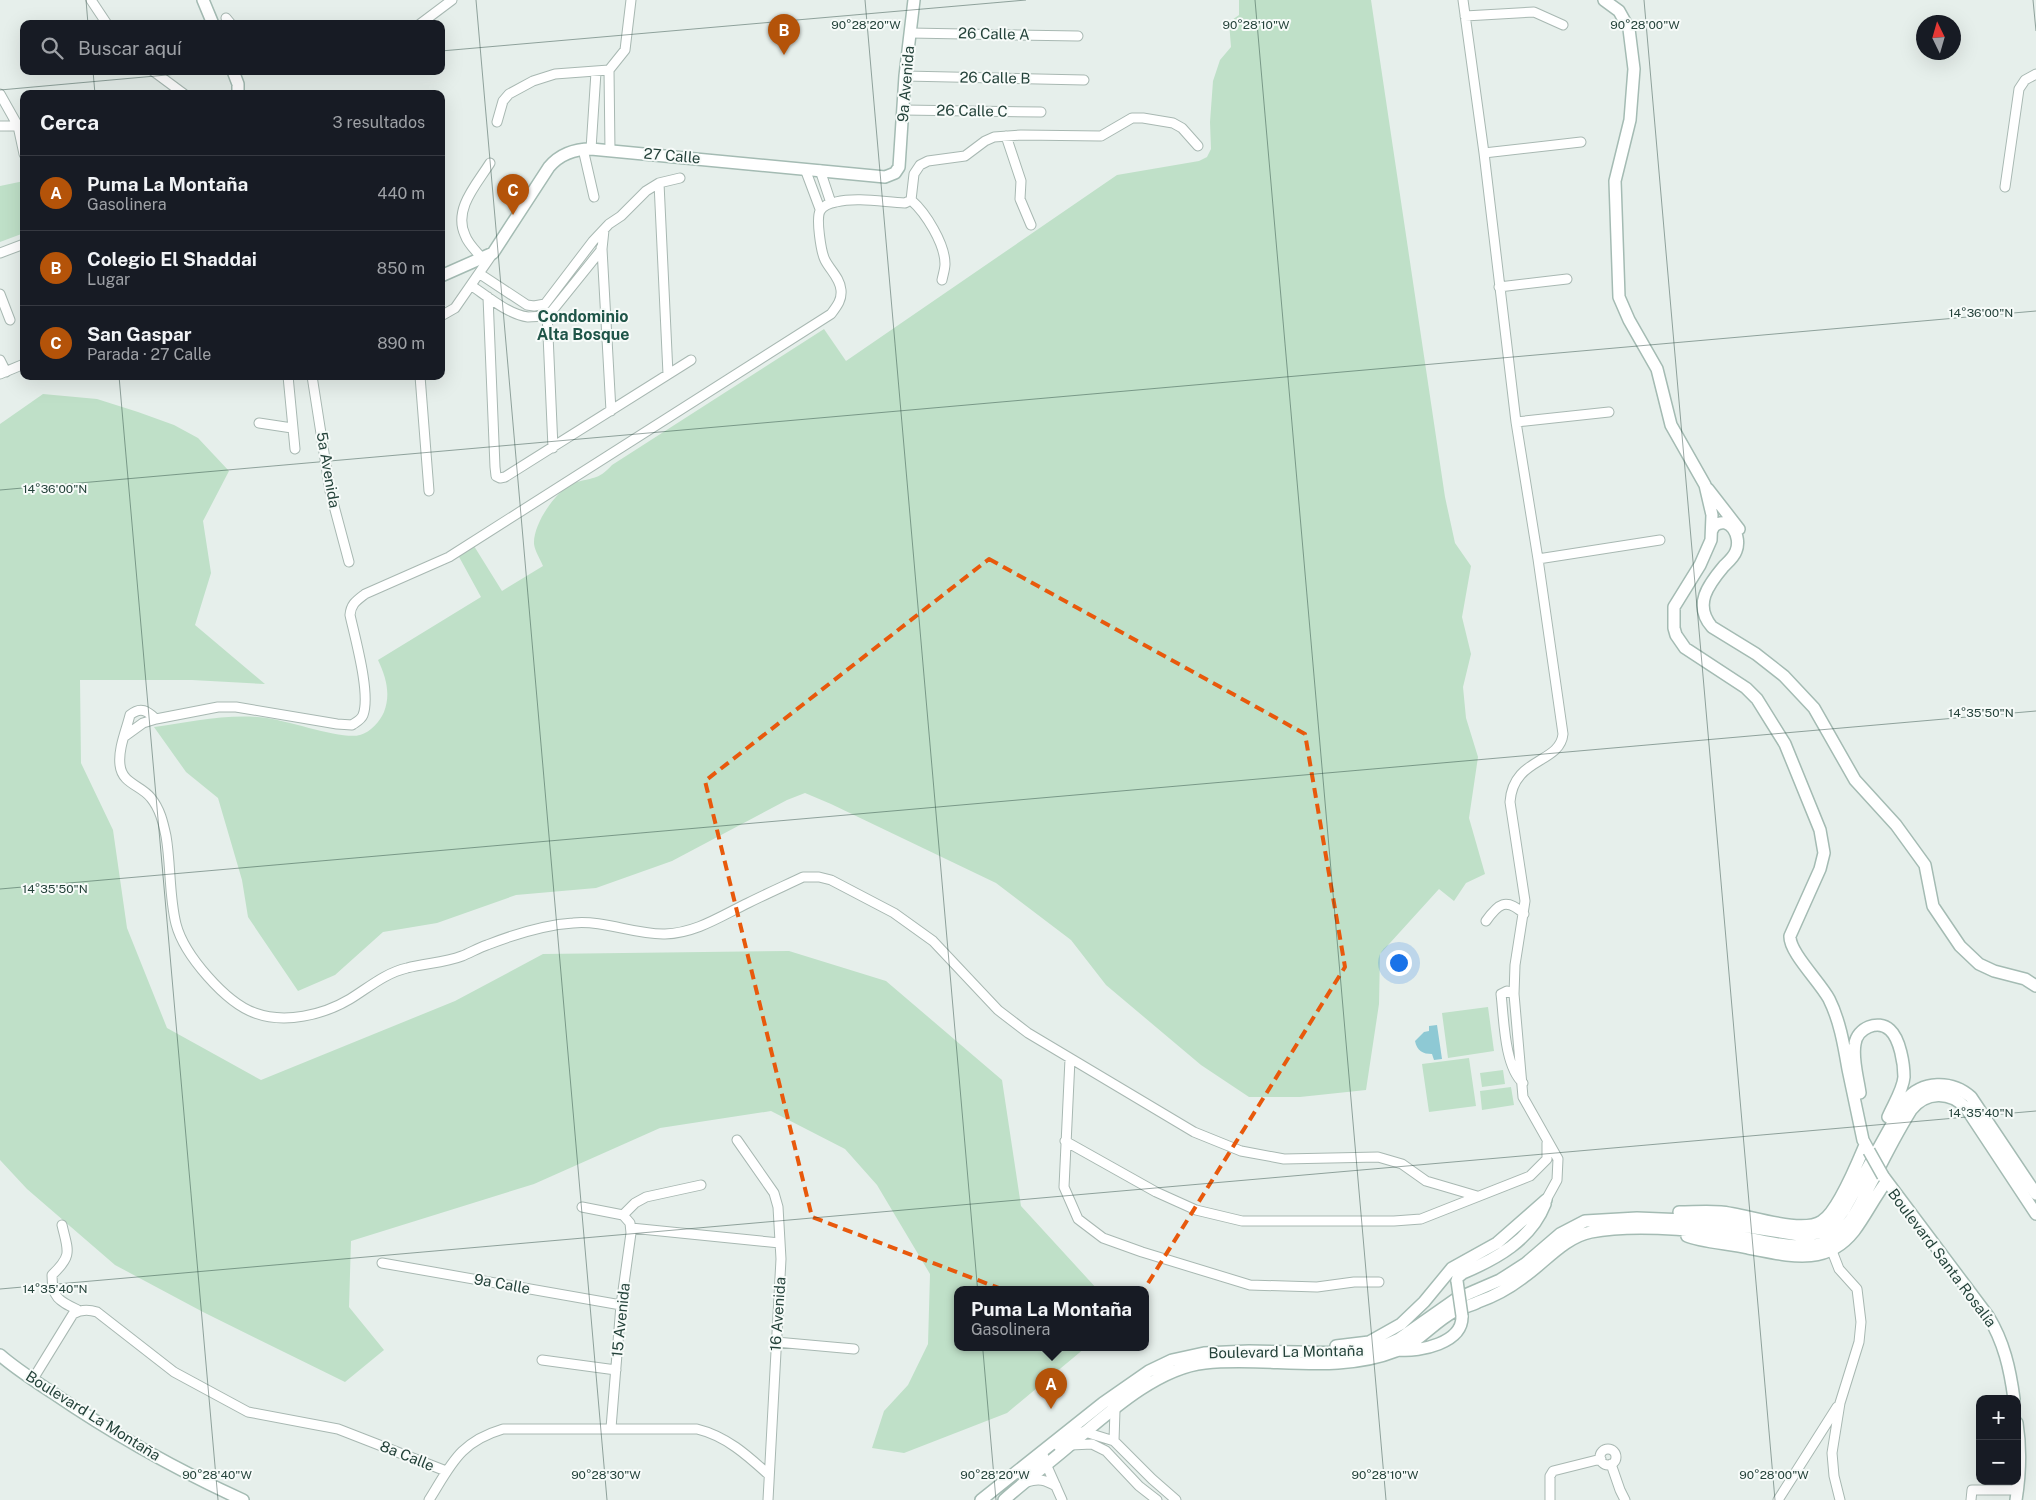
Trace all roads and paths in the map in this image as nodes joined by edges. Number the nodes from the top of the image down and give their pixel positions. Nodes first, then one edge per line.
1 (90, 0) edge
2 (203, 0) edge
3 (452, 0) edge
4 (631, 0) edge
5 (914, 0) edge
6 (1463, 0) edge
7 (1604, 0) edge
8 (1465, 16) junction
9 (104, 20) edge
10 (211, 20) edge
11 (425, 20) edge
12 (1562, 25) dead end
13 (910, 33) junction
14 (1078, 36) dead end
15 (609, 70) junction
16 (596, 72) junction
17 (2036, 74) edge
18 (158, 75) edge
19 (235, 75) edge
20 (905, 76) junction
21 (1084, 80) dead end
22 (178, 90) edge
23 (238, 90) edge
24 (0, 94) edge
25 (904, 110) junction
26 (1041, 112) dead end
27 (497, 122) dead end
28 (20, 124) edge
29 (0, 126) edge
30 (20, 126) edge
31 (1006, 136) junction
32 (1581, 142) dead end
33 (1198, 146) dead end
34 (587, 149) junction
35 (610, 151) junction
36 (1484, 154) junction
37 (490, 163) dead end
38 (899, 167) joint
39 (805, 169) junction
40 (820, 170) junction
41 (680, 178) dead end
42 (659, 184) junction
43 (2005, 187) dead end
44 (594, 197) dead end
45 (911, 200) junction
46 (831, 203) junction
47 (820, 210) junction
48 (1032, 225) dead end
49 (604, 230) junction
50 (593, 241) junction
51 (20, 246) edge
52 (602, 249) junction
53 (0, 253) edge
54 (494, 253) junction
55 (482, 258) junction
56 (445, 274) edge
57 (480, 274) junction
58 (1567, 279) dead end
59 (942, 280) dead end
60 (472, 286) junction
61 (1500, 287) junction
62 (0, 294) edge
63 (488, 297) junction
64 (545, 304) junction
65 (445, 314) edge
66 (548, 316) junction
67 (10, 320) dead end
68 (0, 360) edge
69 (691, 360) dead end
70 (20, 366) edge
71 (3, 373) edge
72 (668, 374) junction
73 (288, 380) edge
74 (313, 380) edge
75 (420, 380) edge
76 (611, 411) junction
77 (1609, 412) dead end
78 (1516, 422) junction
79 (259, 424) dead end
80 (292, 428) junction
81 (553, 448) junction
82 (294, 449) dead end
83 (1705, 486) junction
84 (429, 491) dead end
85 (1713, 527) junction
86 (1660, 540) dead end
87 (1738, 543) junction
88 (1538, 559) junction
89 (349, 562) dead end
90 (156, 719) junction
91 (125, 736) junction
92 (1524, 914) junction
93 (1486, 921) dead end
94 (2036, 986) edge
95 (1070, 1059) junction
96 (1884, 1135) junction
97 (736, 1140) dead end
98 (1065, 1141) junction
99 (1547, 1142) junction
100 (1867, 1148) junction
101 (1877, 1176) junction
102 (701, 1185) dead end
103 (2036, 1194) edge
104 (1477, 1196) junction
105 (1546, 1200) junction
106 (582, 1207) dead end
107 (2036, 1214) edge
108 (623, 1215) junction
109 (1666, 1219) junction
110 (62, 1225) dead end
111 (631, 1228) junction
112 (1677, 1230) junction
113 (780, 1243) junction
114 (1832, 1250) junction
115 (382, 1263) dead end
116 (1379, 1282) dead end
117 (621, 1305) junction
118 (78, 1310) junction
119 (776, 1342) junction
120 (854, 1349) dead end
121 (1399, 1350) junction
122 (1270, 1352) junction
123 (0, 1355) edge
124 (542, 1360) dead end
125 (616, 1370) junction
126 (1151, 1376) junction
127 (33, 1379) junction
128 (1130, 1390) junction
129 (2013, 1395) edge
130 (1840, 1403) junction
131 (1115, 1410) junction
132 (610, 1428) junction
133 (1085, 1432) junction
134 (2020, 1440) edge
135 (1114, 1441) junction
136 (1071, 1445) junction
137 (1601, 1459) junction
138 (1046, 1464) junction
139 (1611, 1464) junction
140 (446, 1471) junction
141 (1013, 1474) junction
142 (769, 1475) junction
143 (1024, 1482) junction
144 (1056, 1486) junction
145 (2017, 1495) edge
146 (243, 1500) edge
147 (429, 1500) edge
148 (768, 1500) edge
149 (981, 1500) edge
150 (1004, 1500) edge
151 (1062, 1500) edge
152 (1158, 1500) edge
153 (1176, 1500) edge
154 (1550, 1500) edge
155 (1625, 1500) edge
156 (1778, 1500) edge
157 (1840, 1500) edge
158 (1971, 1500) edge

1 - 9 street
2 - 10 main road
3 - 11 street
4 - 15 street
5 - 13 main road, 9a Avenida
6 - 8 street
7 - 83 main road
8 - 12 street
8 - 36 street
13 - 14 street, 26 Calle A
13 - 20 main road, 9a Avenida
15 - 16 street
15 - 35 street
16 - 27 street
16 - 34 street
17 - 43 street
18 - 22 street
19 - 23 main road
20 - 21 street, 26 Calle B
20 - 25 main road, 9a Avenida
24 - 28 street
25 - 26 street, 26 Calle C
25 - 38 main road, 9a Avenida
29 - 30 street
31 - 33 street
31 - 45 street
31 - 48 street
32 - 36 street
34 - 35 main road, 27 Calle
34 - 44 street
34 - 54 main road, 27 Calle
35 - 39 main road, 27 Calle
36 - 61 street
37 - 55 street
38 - 40 main road, 27 Calle
39 - 40 main road, 27 Calle
39 - 47 street
40 - 46 street
41 - 42 street
42 - 49 street
42 - 72 street
45 - 46 street
45 - 59 street
46 - 47 street
47 - 90 street
49 - 50 street
49 - 52 street
50 - 52 street
50 - 64 street
51 - 53 street
52 - 66 street
52 - 76 street
54 - 55 main road
54 - 57 street
55 - 56 main road
57 - 60 street
57 - 64 street
58 - 61 street
60 - 63 street
60 - 65 street
61 - 78 street
62 - 67 street
63 - 66 street
63 - 81 street
64 - 66 street
66 - 81 street
68 - 71 street
69 - 72 street
70 - 71 street
72 - 76 street
73 - 80 street
74 - 89 street, 5a Avenida
75 - 84 street
76 - 81 street
77 - 78 street
78 - 88 street
79 - 80 street
80 - 82 street
83 - 85 main road
83 - 87 main road
85 - 87 main road
85 - 100 main road
86 - 88 street
87 - 94 main road
88 - 92 street
90 - 91 street
90 - 91 street
91 - 95 street
92 - 93 street
92 - 99 street
95 - 98 street
95 - 104 street
96 - 100 main road
96 - 101 main road
96 - 103 main road
97 - 113 street, 16 Avenida
98 - 104 street
98 - 116 street
99 - 104 street
99 - 105 street
100 - 101 main road, Boulevard Santa Rosalía, bridge
100 - 109 main road
101 - 107 main road
101 - 109 main road, Boulevard La Montaña
101 - 112 main road, Boulevard La Montaña
101 - 114 main road
101 - 129 main road, Boulevard Santa Rosalía
102 - 108 street
105 - 121 main road, bridge
105 - 122 main road
106 - 108 street
108 - 111 street
109 - 122 main road, Boulevard La Montaña
110 - 118 street, 8a Calle
111 - 113 street
111 - 117 street, 15 Avenida
112 - 114 main road
112 - 121 main road, Boulevard La Montaña
113 - 119 street, 16 Avenida
114 - 130 street
115 - 117 street, 9a Calle
117 - 125 street, 15 Avenida
118 - 127 street
118 - 140 street, 8a Calle
119 - 120 street
119 - 142 street, 16 Avenida
121 - 126 main road, Boulevard La Montaña
122 - 126 main road, Boulevard La Montaña
123 - 127 main road, Boulevard La Montaña
124 - 125 street
125 - 132 street, 15 Avenida
126 - 128 main road, Boulevard La Montaña
127 - 146 main road, Boulevard La Montaña
128 - 131 main road, Boulevard La Montaña
128 - 141 main road, Boulevard La Montaña
130 - 156 street
130 - 157 street
131 - 133 main road, Boulevard La Montaña
131 - 135 street
132 - 140 street, 8a Calle
132 - 142 street, 8a Calle
133 - 135 street
133 - 136 main road, Boulevard La Montaña
133 - 141 street
134 - 145 main road
135 - 153 street
136 - 138 main road, Boulevard La Montaña
136 - 152 street
137 - 139 street
137 - 139 street
137 - 154 street
138 - 143 main road, Boulevard La Montaña
138 - 144 street
139 - 155 street
140 - 147 street
141 - 149 main road, Boulevard La Montaña
142 - 148 street, 16 Avenida
143 - 144 street
143 - 150 main road, Boulevard La Montaña
144 - 151 street
145 - 158 street

